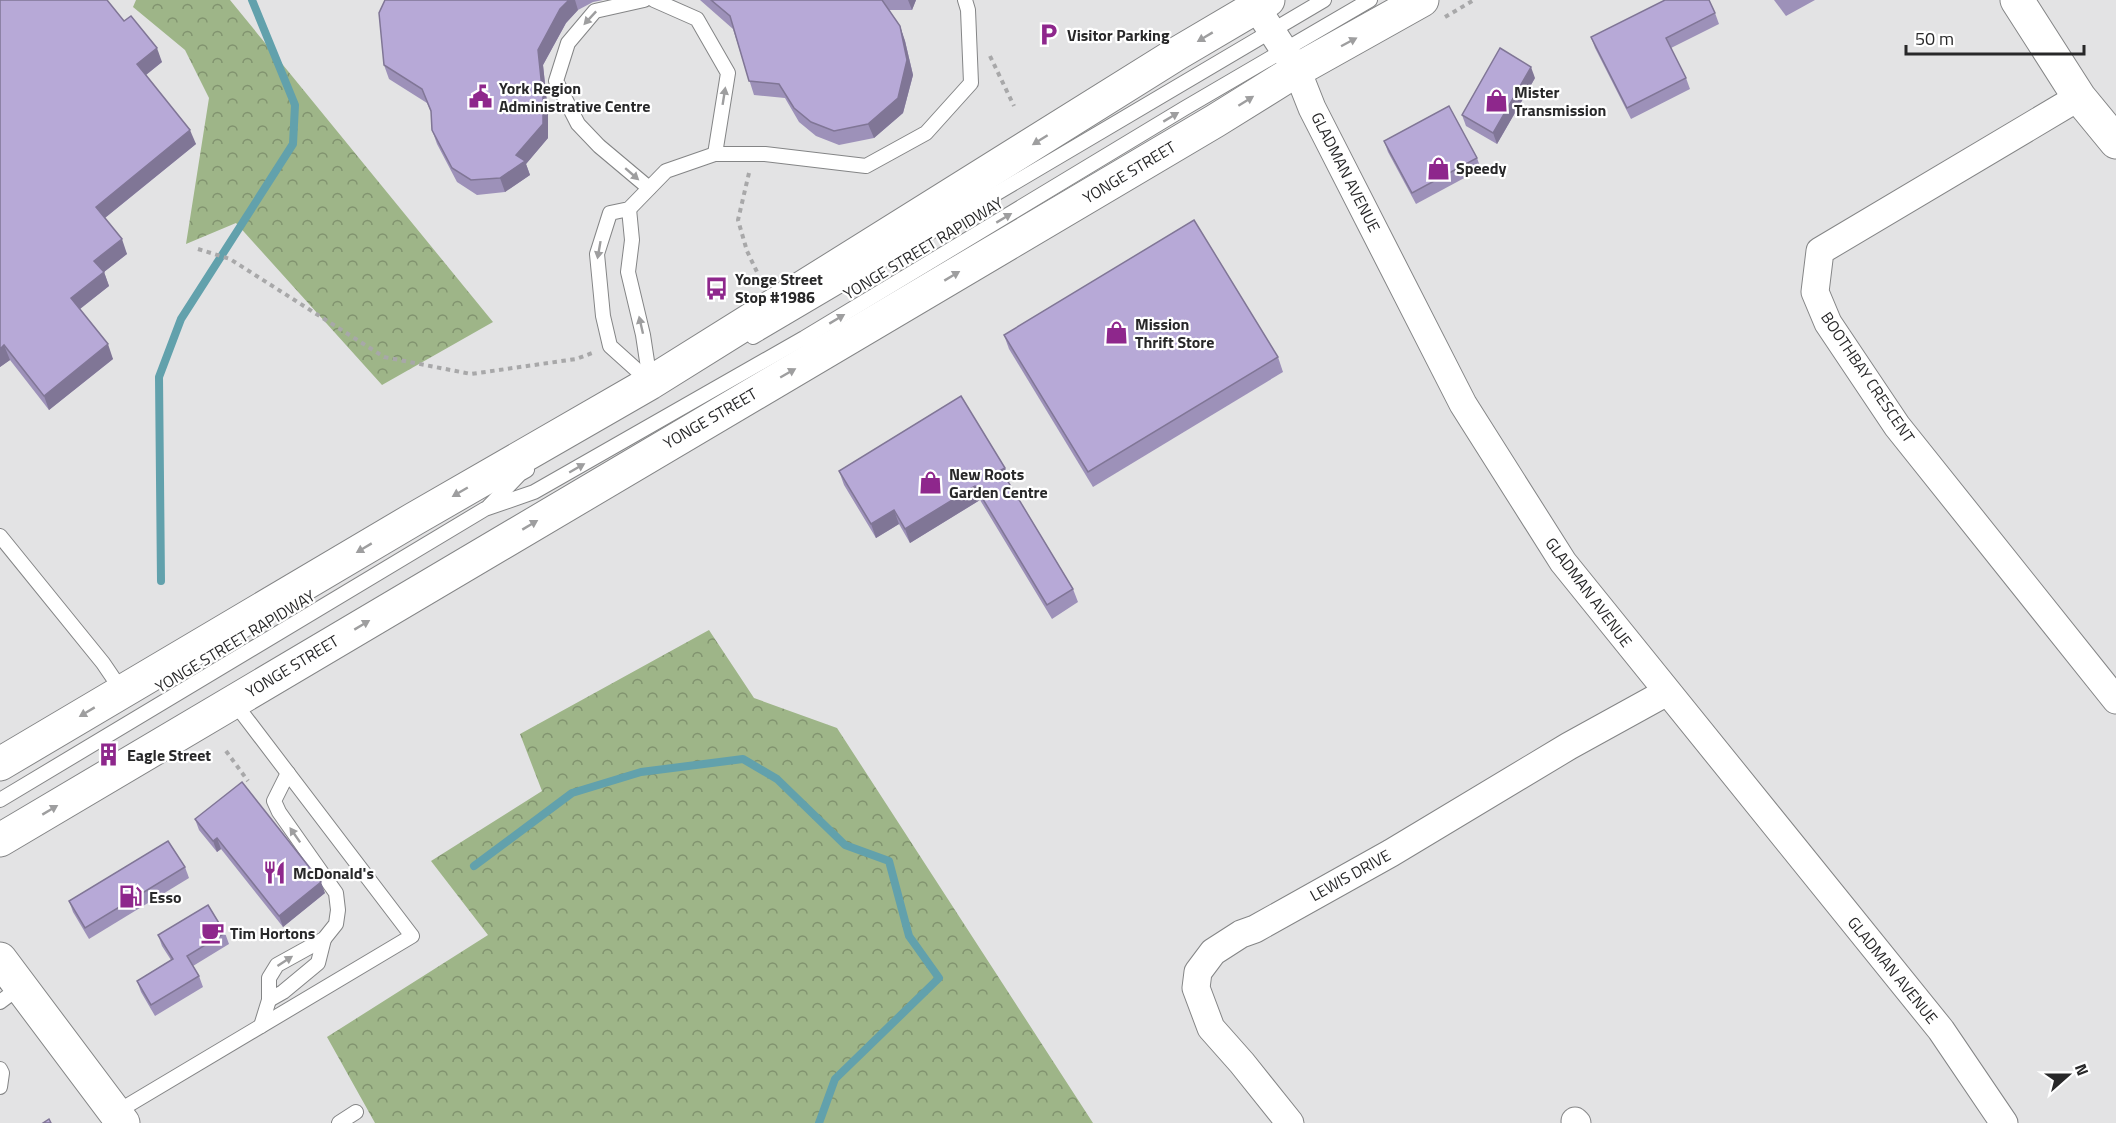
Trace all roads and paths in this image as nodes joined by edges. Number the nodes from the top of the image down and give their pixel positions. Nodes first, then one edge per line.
1 (644, 0) edge
2 (654, 0) edge
3 (965, 0) edge
4 (1324, 0) edge
5 (1370, 0) edge
6 (1422, 0) edge
7 (2016, 0) edge
8 (1269, 23) edge
9 (989, 53) dead end
10 (2079, 97) junction
11 (1014, 106) dead end
12 (2116, 142) edge
13 (715, 153) junction
14 (753, 154) junction
15 (649, 188) junction
16 (629, 208) junction
17 (198, 249) dead end
18 (757, 272) dead end
19 (746, 342) dead end
20 (610, 346) junction
21 (684, 378) dead end
22 (650, 383) junction
23 (485, 509) junction
24 (0, 536) edge
25 (122, 691) junction
26 (1667, 692) junction
27 (2116, 700) edge
28 (233, 701) junction
29 (226, 751) dead end
30 (0, 764) edge
31 (288, 773) junction
32 (248, 781) dead end
33 (0, 800) edge
34 (0, 840) edge
35 (324, 939) junction
36 (0, 959) edge
37 (10, 995) edge
38 (269, 1000) junction
39 (261, 1026) junction
40 (0, 1069) edge
41 (0, 1087) edge
42 (356, 1112) dead end
43 (119, 1118) edge
44 (339, 1123) edge
45 (1290, 1123) edge
46 (2004, 1123) edge

1 -> 15 lane
13 -> 2 lane
3 - 14 lane
4 - 8 lane, YONGE STREET RAPIDWAY
5 - 8 lane, YONGE STREET RAPIDWAY
8 -> 6 main road, YONGE STREET
7 - 10 main road
8 - 19 lane, YONGE STREET RAPIDWAY
8 -> 22 main road, YONGE STREET
23 -> 8 lane, YONGE STREET RAPIDWAY
8 - 26 street, GLADMAN AVENUE
28 -> 8 main road, YONGE STREET
9 - 11 path
10 - 12 main road
10 - 27 street, BOOTHBAY CRESCENT
13 - 14 lane
13 - 15 lane
14 - 18 path
15 - 16 lane
16 -> 20 lane
22 -> 16 lane
17 - 20 path
20 - 22 lane
21 - 23 lane, YONGE STREET RAPIDWAY
22 -> 25 main road, YONGE STREET
23 - 33 lane, YONGE STREET RAPIDWAY
24 - 25 lane
25 -> 30 main road, YONGE STREET
26 - 45 street, LEWIS DRIVE
26 - 46 street, GLADMAN AVENUE
28 - 31 lane
34 -> 28 main road, YONGE STREET
29 - 32 path
35 -> 31 lane
31 - 39 lane
35 - 38 lane
38 -> 35 lane
36 - 37 main road
37 - 43 main road
38 - 39 lane
39 - 43 lane
40 - 41 lane
42 - 44 lane

